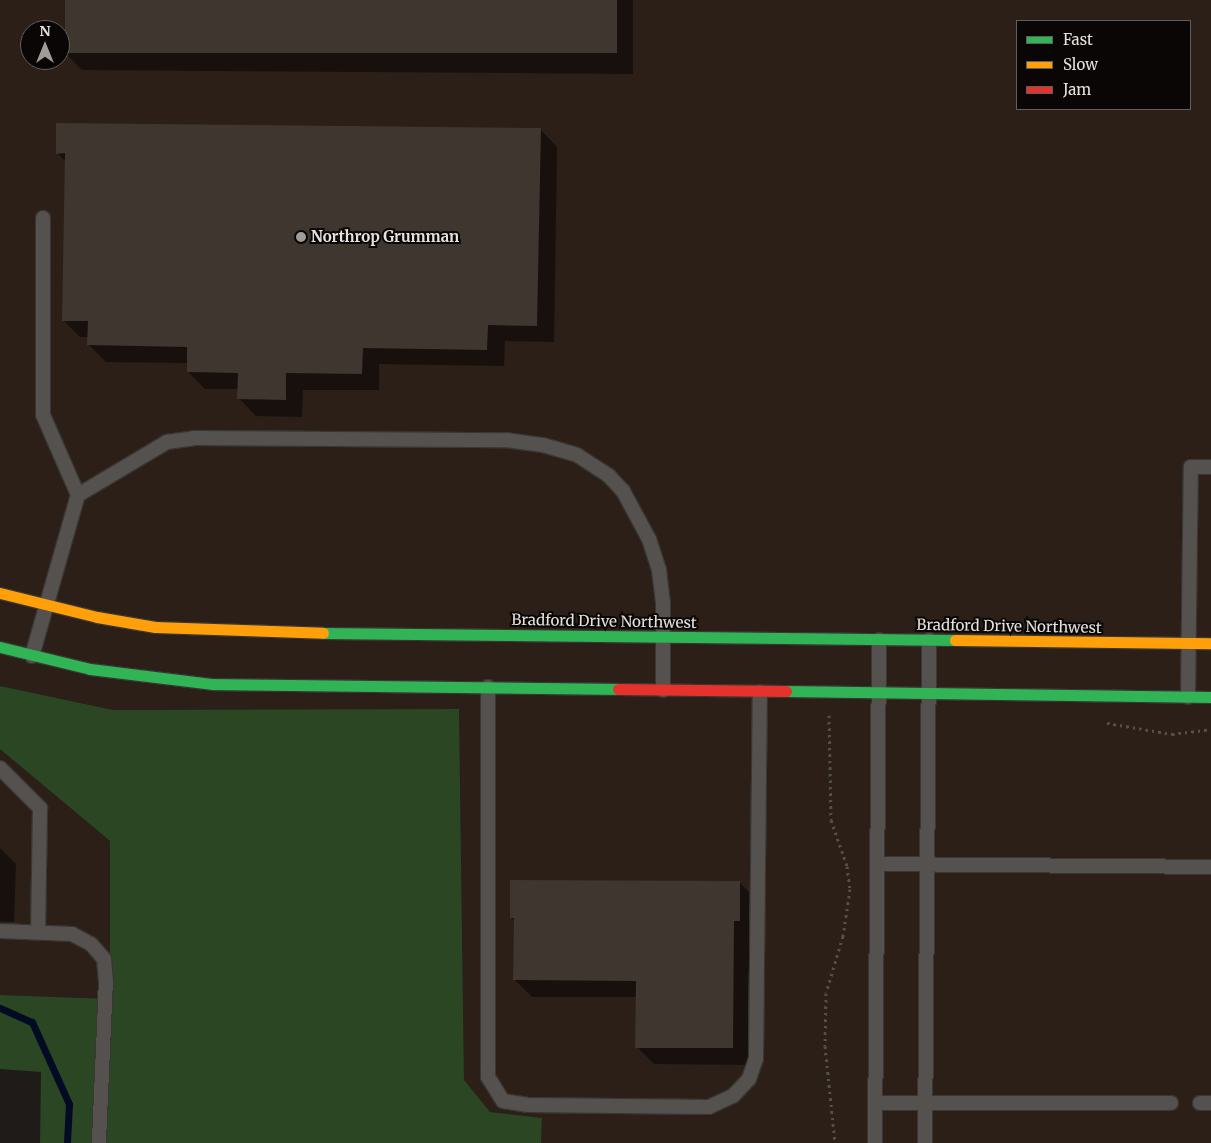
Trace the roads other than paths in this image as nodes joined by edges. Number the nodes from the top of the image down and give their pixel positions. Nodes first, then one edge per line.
1 (43, 218) dead end
2 (1211, 467) edge
3 (78, 496) junction
4 (0, 593) edge
5 (46, 606) junction
6 (663, 637) junction
7 (879, 640) junction
8 (929, 640) junction
9 (1190, 643) junction
10 (1211, 644) edge
11 (0, 647) edge
12 (32, 656) junction
13 (488, 687) junction
14 (663, 690) junction
15 (760, 692) junction
16 (878, 693) junction
17 (928, 693) junction
18 (1188, 697) junction
19 (1211, 697) edge
20 (0, 768) edge
21 (877, 864) junction
22 (927, 864) junction
23 (1211, 867) edge
24 (0, 931) edge
25 (38, 932) junction
26 (875, 1103) junction
27 (925, 1103) junction
28 (1171, 1103) dead end
29 (98, 1143) edge
30 (875, 1143) edge
31 (925, 1143) edge

1 - 3 lane
2 - 9 lane
3 - 5 lane
3 - 6 lane
4 - 5 main road, Bradford Drive Northwest
5 - 6 main road, Bradford Drive Northwest
5 - 12 lane
6 - 7 main road, Bradford Drive Northwest
6 - 14 lane
7 - 8 main road, Bradford Drive Northwest
7 - 16 lane
8 - 9 main road, Bradford Drive Northwest
8 - 17 lane
9 - 10 main road, Bradford Drive Northwest
9 - 18 lane
11 - 12 main road
12 - 13 main road
13 - 14 main road
13 - 15 lane
14 - 15 main road
15 - 16 main road
16 - 17 main road
16 - 21 lane
17 - 18 main road
17 - 22 lane
18 - 19 main road
20 - 25 lane
21 - 22 lane
21 - 26 lane
22 - 23 lane
22 - 27 lane
24 - 25 lane
25 - 29 lane
26 - 27 lane
26 - 30 lane
27 - 28 lane
27 - 31 lane

